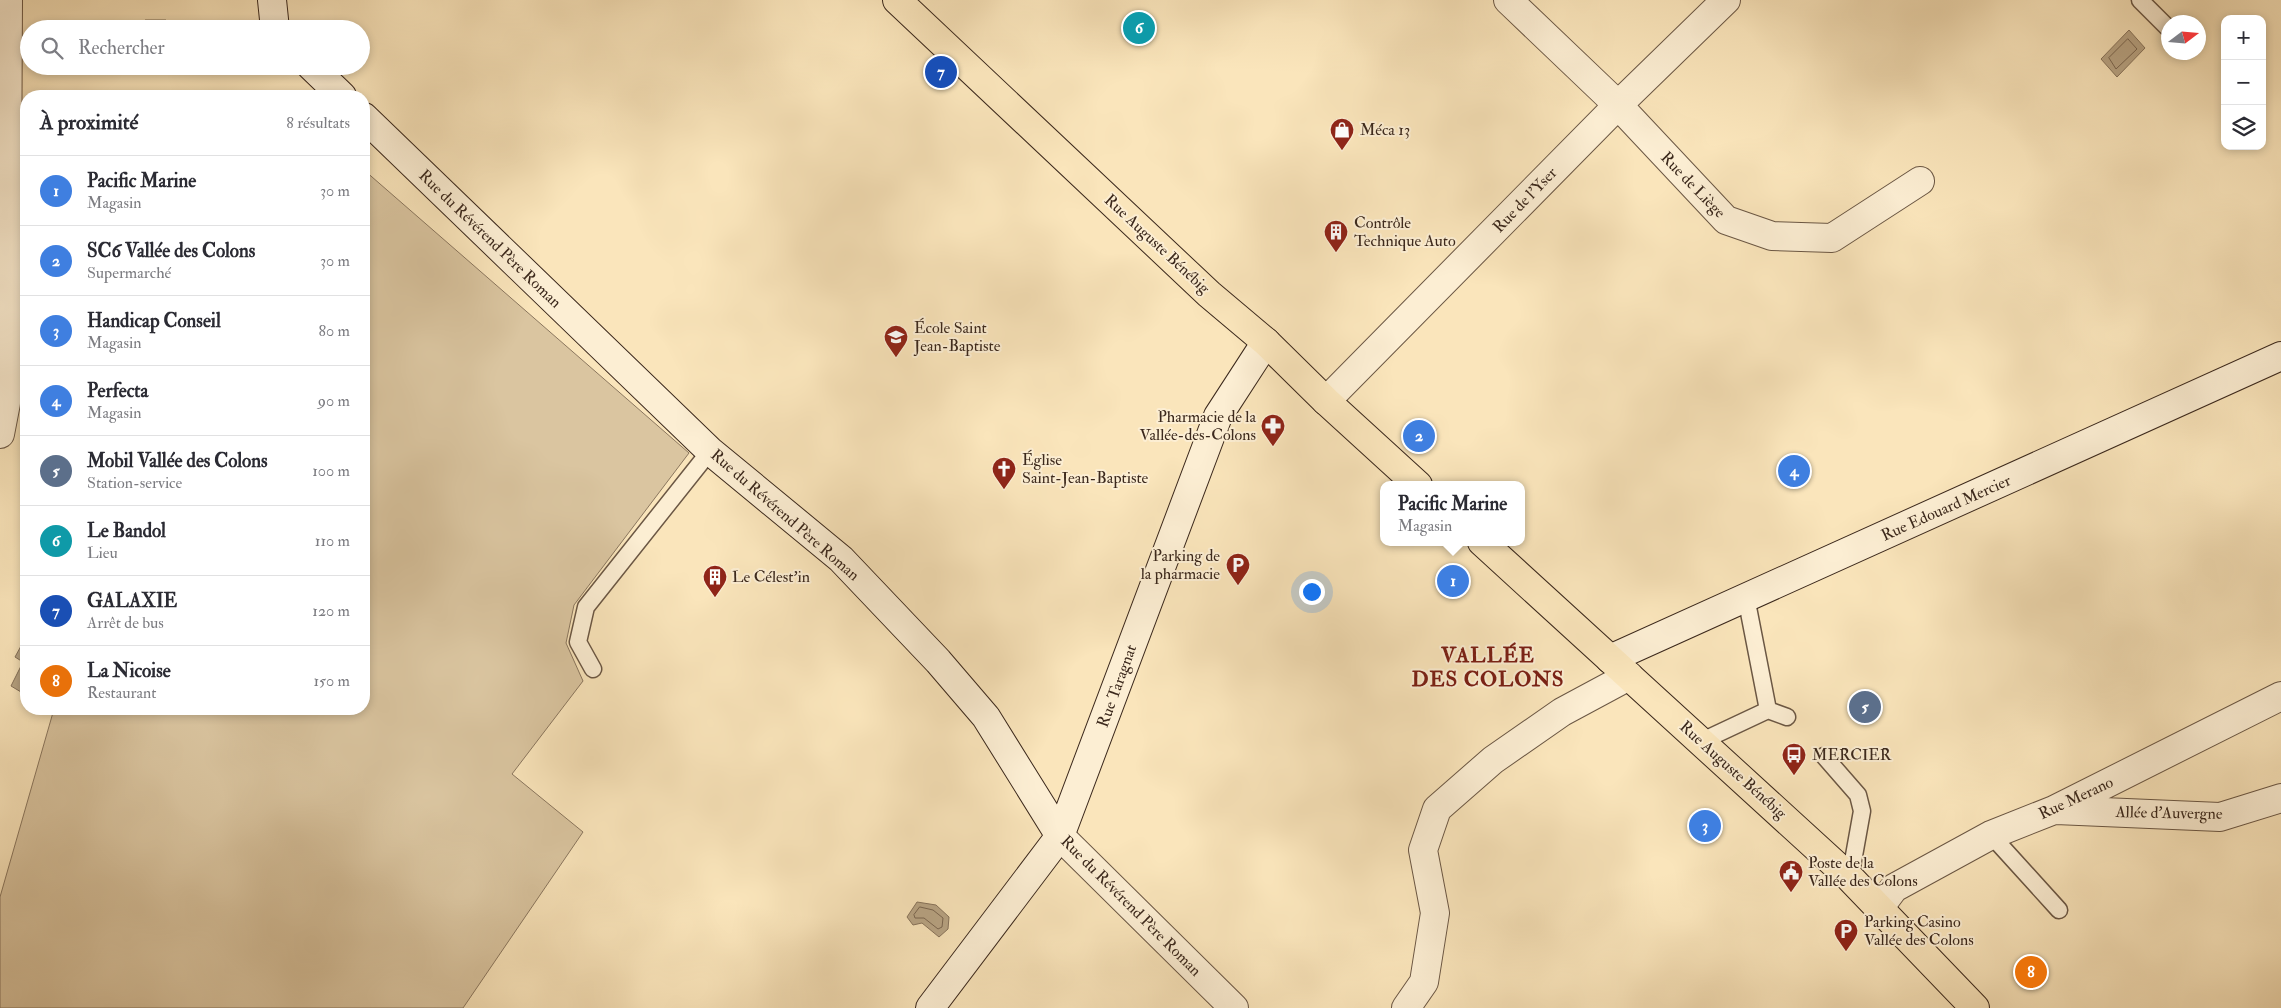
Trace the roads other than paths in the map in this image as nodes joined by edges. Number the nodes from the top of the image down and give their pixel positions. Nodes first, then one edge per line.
1 (8, 0) edge
2 (272, 0) edge
3 (897, 0) edge
4 (1508, 0) edge
5 (1726, 0) edge
6 (2140, 0) edge
7 (273, 20) edge
8 (2161, 21) edge
9 (320, 75) edge
10 (336, 90) edge
11 (1618, 105) junction
12 (370, 123) edge
13 (1920, 181) dead end
14 (1266, 342) junction
15 (2281, 356) edge
16 (1326, 401) junction
17 (0, 434) edge
18 (710, 451) junction
19 (1414, 481) edge
20 (1486, 546) edge
21 (1746, 598) junction
22 (1620, 668) junction
23 (593, 669) dead end
24 (2281, 696) edge
25 (1768, 710) junction
26 (1787, 717) dead end
27 (1702, 741) junction
28 (1824, 756) dead end
29 (2281, 798) edge
30 (2054, 810) junction
31 (1991, 835) junction
32 (1060, 836) junction
33 (1850, 878) junction
34 (1878, 908) junction
35 (2059, 910) dead end
36 (930, 1008) edge
37 (1234, 1008) edge
38 (1406, 1008) edge
39 (1975, 1008) edge

1 - 17 street
2 - 7 street
3 - 14 main road, Rue Auguste Bénébig
4 - 11 street, Rue de Liège
5 - 11 street, Rue de l'Yser
6 - 8 lane
9 - 10 street
11 - 13 street, Rue de Liège
11 - 16 street, Rue de l'Yser
12 - 18 street, Rue du Révérend Père Roman
14 - 16 main road, Rue Auguste Bénébig
14 - 32 street, Rue Taragnat
15 - 21 street, Rue Edouard Mercier
16 - 19 main road, Rue Auguste Bénébig
18 - 23 lane
18 - 32 street, Rue du Révérend Père Roman
20 - 22 main road, Rue Auguste Bénébig
21 - 22 street, Rue Edouard Mercier
21 - 25 lane
22 - 27 main road, Rue Auguste Bénébig
22 - 38 street, Rue Edouard Mercier
24 - 30 street, Rue Merano
25 - 26 lane
25 - 27 lane
27 - 33 main road, Rue Auguste Bénébig
28 - 33 lane
29 - 30 street, Allée d'Auvergne
30 - 31 street, Rue Merano
31 - 34 street, Rue Merano
31 - 35 lane
32 - 36 street, Rue Taragnat
32 - 37 street, Rue du Révérend Père Roman
33 - 34 main road, Rue Auguste Bénébig
34 - 39 main road, Rue Auguste Bénébig

